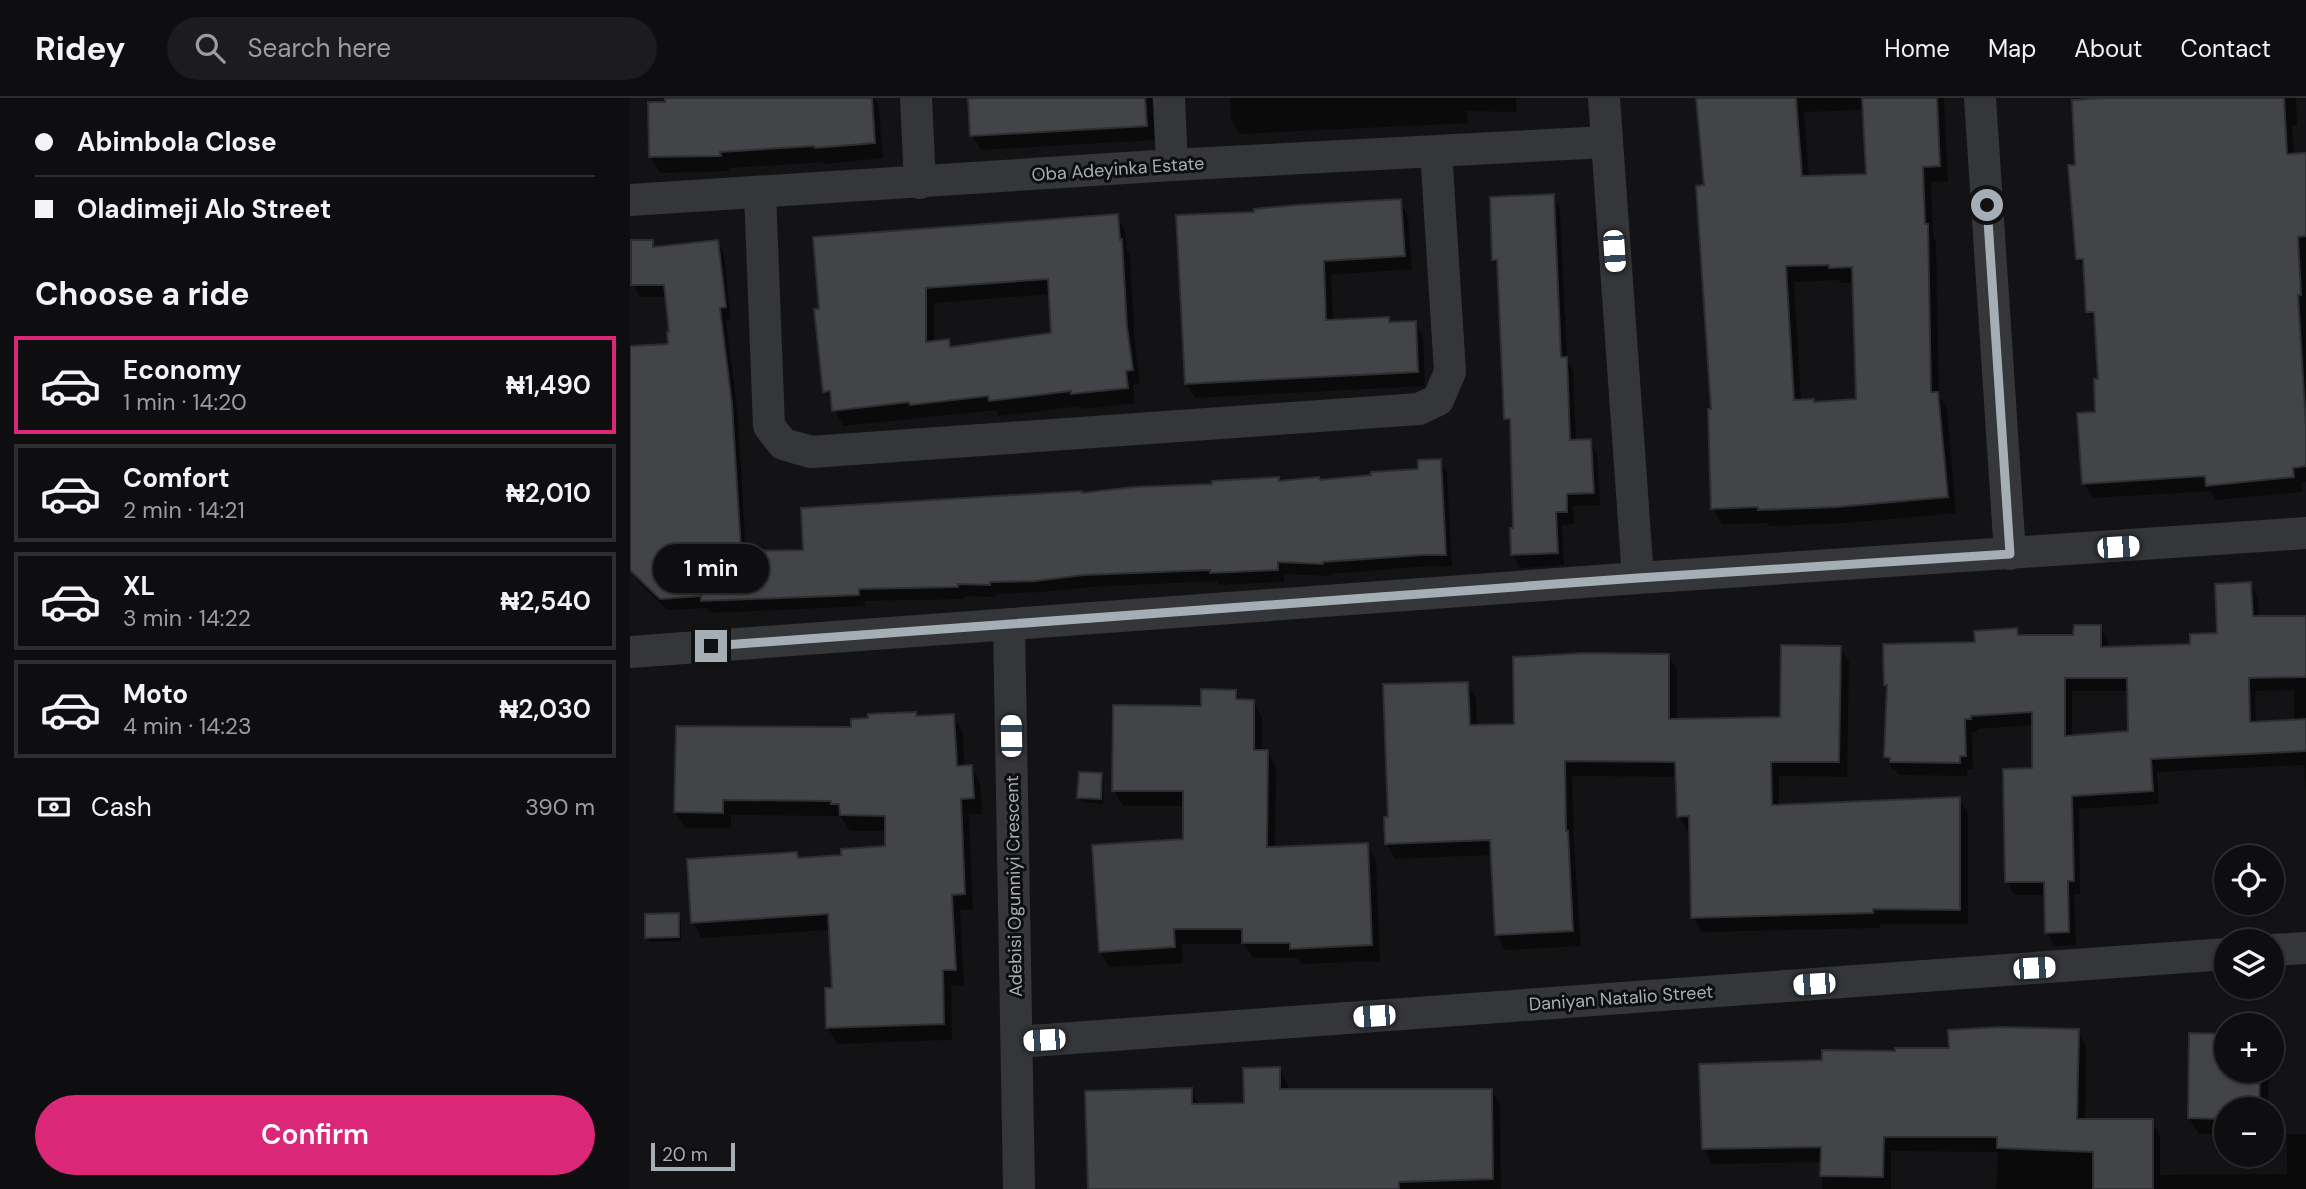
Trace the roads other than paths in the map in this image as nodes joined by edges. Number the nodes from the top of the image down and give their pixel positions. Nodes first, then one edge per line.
1 (916, 98) edge
2 (1169, 98) edge
3 (1604, 98) edge
4 (1980, 98) edge
5 (1606, 142) junction
6 (1436, 151) junction
7 (1172, 165) junction
8 (920, 183) junction
9 (760, 192) junction
10 (630, 200) edge
11 (2306, 533) edge
12 (2010, 554) junction
13 (1638, 578) junction
14 (1009, 625) junction
15 (630, 652) edge
16 (2306, 948) edge
17 (2284, 949) edge
18 (2214, 955) edge
19 (1017, 1042) junction
20 (1019, 1189) edge

1 - 8 street
2 - 7 street
3 - 5 street
4 - 12 street
5 - 6 street, Oba Adeyinka Estate
5 - 13 street
6 - 7 street, Oba Adeyinka Estate
6 - 9 street
7 - 8 street, Oba Adeyinka Estate
8 - 9 street, Oba Adeyinka Estate
9 - 10 street, Oba Adeyinka Estate
11 - 12 street
12 - 13 street
13 - 14 street
14 - 15 street
14 - 19 street, Adebisi Ogunniyi Crescent
16 - 17 street
18 - 19 street, Daniyan Natalio Street
19 - 20 street, Adebisi Ogunniyi Crescent

